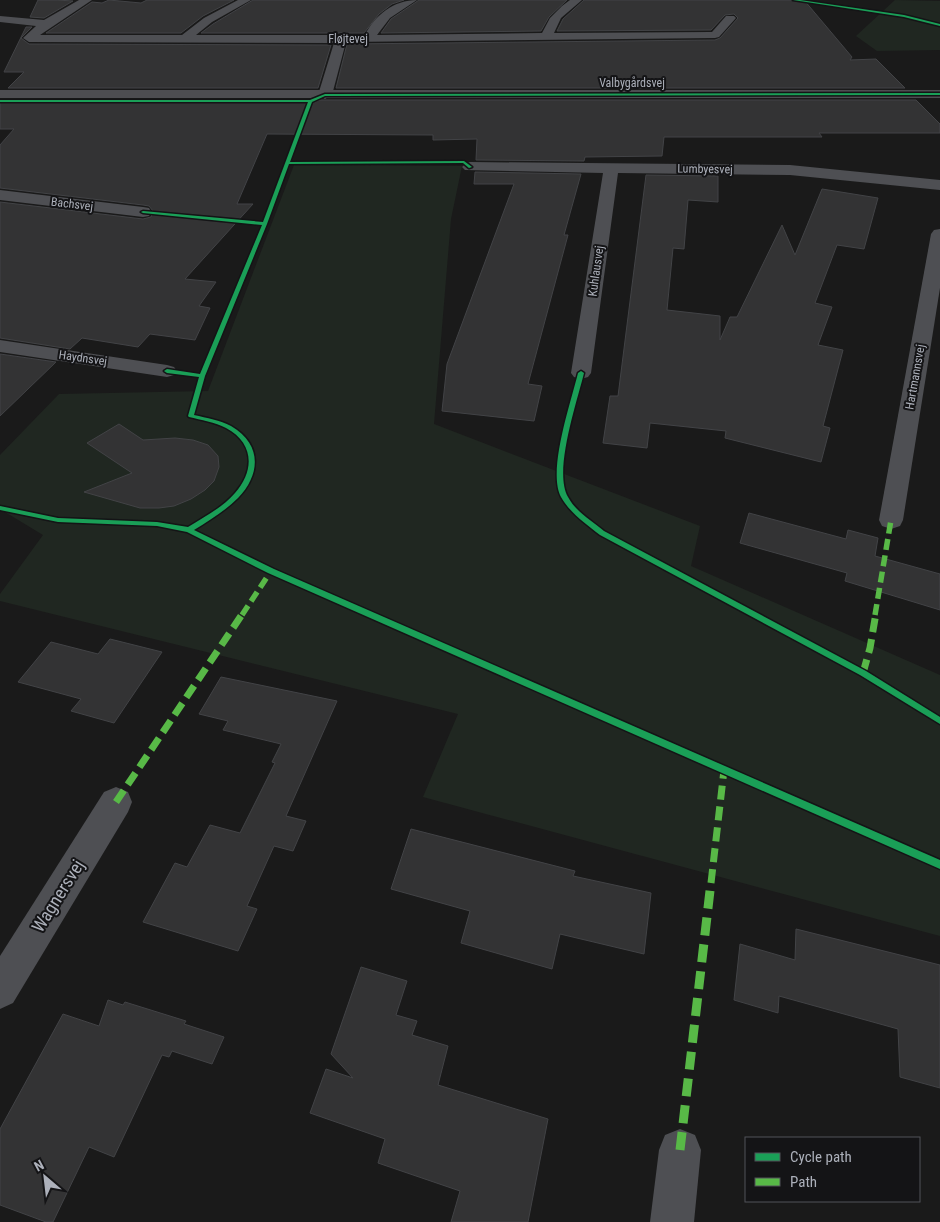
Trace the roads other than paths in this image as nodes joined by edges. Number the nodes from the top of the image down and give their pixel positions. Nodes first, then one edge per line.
1 (87, 0) edge
2 (246, 0) edge
3 (412, 0) edge
4 (577, 0) edge
5 (730, 18) dead end
6 (0, 20) edge
7 (46, 24) junction
8 (546, 38) junction
9 (184, 39) junction
10 (341, 39) junction
11 (369, 39) junction
12 (0, 94) edge
13 (940, 94) edge
14 (325, 95) junction
15 (470, 168) dead end
16 (612, 168) junction
17 (940, 185) edge
18 (0, 195) edge
19 (144, 212) dead end
20 (940, 234) edge
21 (0, 346) edge
22 (167, 371) dead end
23 (581, 373) dead end
24 (891, 520) dead end
25 (116, 802) dead end
26 (0, 990) edge
27 (680, 1150) dead end
28 (672, 1222) edge

1 - 7 street, Fløjtevej
2 - 9 street
3 - 11 street
4 - 8 street
5 - 8 street, Fløjtevej
6 - 7 street
7 - 9 street, Fløjtevej
8 - 11 street, Fløjtevej
9 - 10 street, Fløjtevej
10 - 11 street, Fløjtevej
10 - 14 street
12 - 14 street, Valbygårdsvej
13 - 14 street, Valbygårdsvej
15 - 16 street, Lumbyesvej
16 - 17 street, Lumbyesvej
16 - 23 street, Kuhlausvej
18 - 19 street, Bachsvej
20 - 24 street, Hartmannsvej
21 - 22 street, Haydnsvej
25 - 26 street, Wagnersvej
27 - 28 street

